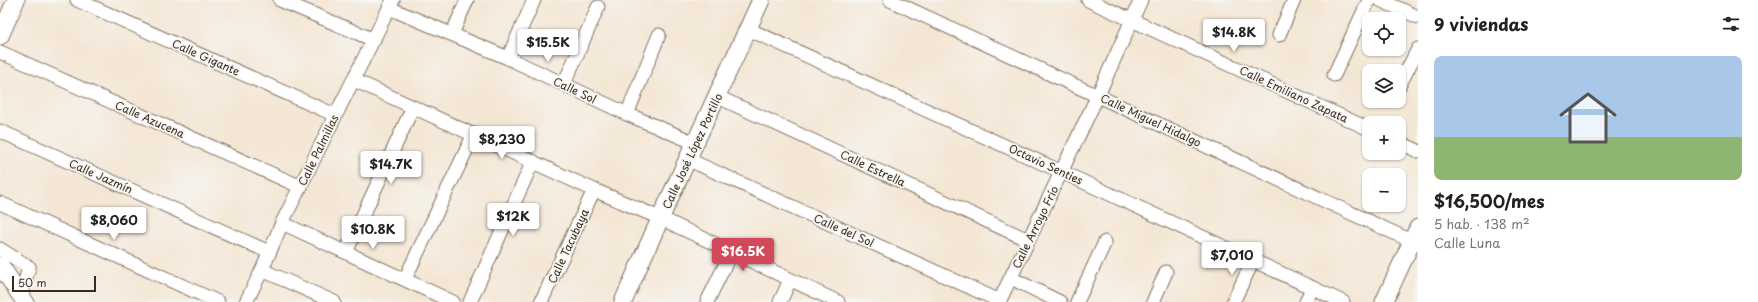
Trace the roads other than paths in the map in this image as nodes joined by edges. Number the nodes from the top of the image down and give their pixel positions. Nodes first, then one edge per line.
1 (16, 0) edge
2 (77, 0) edge
3 (280, 0) edge
4 (468, 0) edge
5 (534, 0) edge
6 (761, 0) edge
7 (890, 0) edge
8 (1088, 0) edge
9 (1141, 0) edge
10 (1294, 0) edge
11 (1369, 0) edge
12 (1380, 0) edge
13 (391, 4) edge
14 (598, 7) dead end
15 (1418, 17) edge
16 (1132, 20) junction
17 (748, 29) junction
18 (452, 34) junction
19 (1279, 35) dead end
20 (0, 36) edge
21 (660, 36) dead end
22 (374, 40) junction
23 (1418, 49) edge
24 (0, 52) edge
25 (508, 58) junction
26 (1406, 72) edge
27 (1334, 74) dead end
28 (354, 80) junction
29 (564, 84) junction
30 (1098, 95) junction
31 (718, 97) junction
32 (413, 108) junction
33 (335, 114) junction
34 (627, 114) junction
35 (1362, 126) edge
36 (0, 131) edge
37 (474, 134) junction
38 (695, 143) junction
39 (1406, 145) edge
40 (1418, 151) edge
41 (687, 159) junction
42 (533, 161) junction
43 (1062, 172) junction
44 (301, 187) junction
45 (594, 190) junction
46 (0, 203) edge
47 (660, 218) junction
48 (282, 223) junction
49 (1416, 238) edge
50 (1028, 240) junction
51 (1105, 242) dead end
52 (0, 249) edge
53 (268, 252) junction
54 (346, 252) junction
55 (731, 253) junction
56 (1253, 261) junction
57 (0, 265) edge
58 (262, 270) junction
59 (1166, 272) dead end
60 (1011, 278) junction
61 (405, 279) junction
62 (790, 280) junction
63 (1312, 288) junction
64 (23, 299) edge
65 (1000, 301) edge
66 (218, 302) edge
67 (246, 302) edge
68 (334, 302) edge
69 (453, 302) edge
70 (470, 302) edge
71 (541, 302) edge
72 (623, 302) edge
73 (707, 302) edge
74 (780, 302) edge
75 (838, 302) edge
76 (1060, 302) edge
77 (1077, 302) edge
78 (1153, 302) edge
79 (1234, 302) edge
80 (1306, 302) edge
81 (1343, 302) edge
82 (1384, 302) edge

1 - 20 street
2 - 33 street, Calle Gigante
3 - 22 street
4 - 18 street
5 - 25 street
6 - 17 street, Calle José López Portillo
7 - 30 street, Calle Miguel Hidalgo
8 - 16 street, Calle Emiliano Zapata
9 - 16 street, Calle Arroyo Frío
10 - 19 street
11 - 27 street
12 - 15 street
13 - 18 street, Calle Sol
13 - 22 street, Calle Palmillas
14 - 29 street
16 - 30 street, Calle Arroyo Frío
16 - 35 street, Calle Emiliano Zapata
17 - 31 street, Calle José López Portillo
17 - 43 street, Octavio Senties
18 - 25 street, Calle Sol
21 - 34 street
22 - 28 street, Calle Palmillas
23 - 26 street
24 - 44 street, Calle Azucena
25 - 29 street, Calle Sol
28 - 32 street
28 - 33 street, Calle Palmillas
29 - 34 street, Calle Sol
30 - 43 street, Calle Arroyo Frío
30 - 49 street, Calle Miguel Hidalgo
31 - 38 street, Calle José López Portillo
31 - 50 street, Calle Estrella
32 - 37 street
32 - 54 street
33 - 44 street, Calle Palmillas
34 - 38 street, Calle Sol
36 - 53 street, Calle Jazmín
37 - 42 street
37 - 61 street
38 - 41 street, Calle José López Portillo
39 - 40 street
41 - 47 street, Calle José López Portillo
41 - 65 street, Calle del Sol
42 - 45 street
42 - 70 street
43 - 50 street, Calle Arroyo Frío
43 - 56 street, Octavio Senties
44 - 48 street, Calle Palmillas
45 - 47 street
45 - 71 street, Calle Tacubaya
46 - 66 street
47 - 55 street
47 - 72 street, Calle José López Portillo
48 - 53 street, Calle Palmillas
48 - 54 street
49 - 82 street
50 - 60 street, Calle Arroyo Frío
51 - 77 street
52 - 64 street
53 - 58 street, Calle Palmillas
54 - 61 street
55 - 62 street
55 - 73 street
56 - 63 street, Octavio Senties
56 - 79 street
57 - 64 street
58 - 67 street, Calle Palmillas
58 - 68 street
59 - 78 street
60 - 65 street, Calle Arroyo Frío
60 - 76 street
61 - 69 street
62 - 74 street
62 - 75 street
63 - 80 street
63 - 81 street, Octavio Senties

